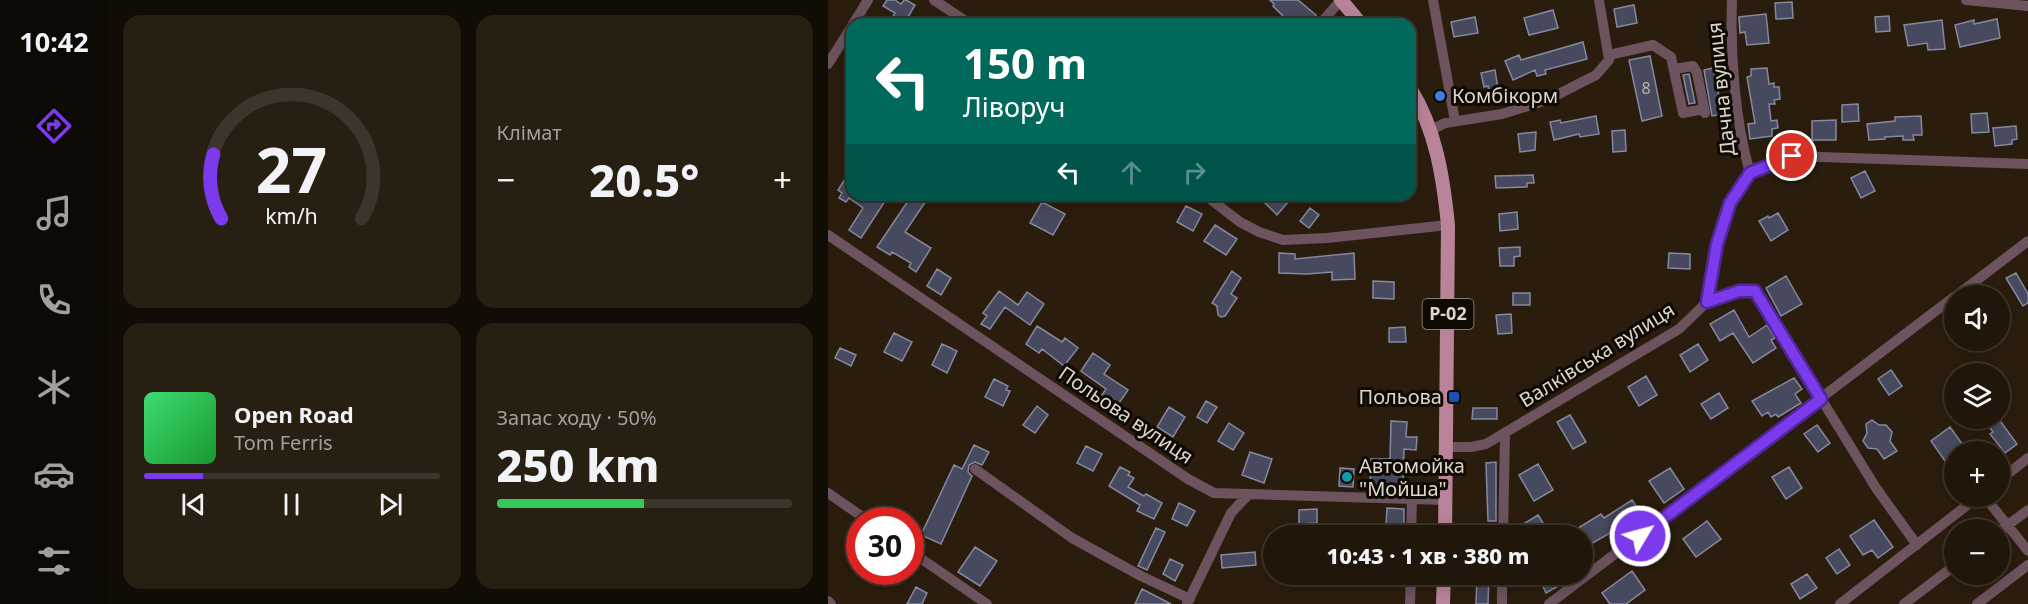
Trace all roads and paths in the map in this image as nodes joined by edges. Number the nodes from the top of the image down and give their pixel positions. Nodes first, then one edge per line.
1 (868, 0) edge
2 (934, 0) edge
3 (1341, 0) edge
4 (1433, 0) edge
5 (1599, 0) edge
6 (1732, 0) edge
7 (1966, 0) edge
8 (2028, 6) edge
9 (857, 18) edge
10 (961, 18) edge
11 (1325, 18) edge
12 (1356, 18) edge
13 (846, 36) edge
14 (1609, 55) junction
15 (828, 64) edge
16 (1674, 69) junction
17 (1416, 98) edge
18 (1455, 122) junction
19 (1431, 130) junction
20 (2028, 164) edge
21 (1750, 173) junction
22 (1213, 201) edge
23 (1448, 225) junction
24 (828, 235) edge
25 (2028, 241) edge
26 (1970, 285) edge
27 (1707, 302) junction
28 (1944, 304) edge
29 (1821, 399) junction
30 (1504, 434) junction
31 (1447, 447) junction
32 (2028, 458) edge
33 (975, 469) dead end
34 (2010, 472) edge
35 (828, 493) edge
36 (1248, 495) junction
37 (1412, 499) junction
38 (1445, 500) junction
39 (848, 507) edge
40 (1965, 507) edge
41 (2028, 510) edge
42 (2010, 524) edge
43 (1411, 525) edge
44 (1444, 525) edge
45 (1503, 525) edge
46 (2010, 534) edge
47 (1917, 545) junction
48 (2028, 550) edge
49 (924, 561) edge
50 (2028, 565) edge
51 (1944, 574) edge
52 (1411, 585) edge
53 (1444, 585) edge
54 (1502, 585) edge
55 (1189, 602) edge
56 (987, 604) edge
57 (1410, 604) edge
58 (1443, 604) edge
59 (1502, 604) edge
60 (1549, 604) edge
61 (1840, 604) edge
62 (1904, 604) edge
63 (1977, 604) edge

1 - 9 street
2 - 10 street
3 - 11 street
3 - 12 main road
4 - 18 street
5 - 14 street
6 - 21 street, Дачна вулиця
7 - 8 street
13 - 15 street
14 - 16 street
14 - 18 street
16 - 16 street
17 - 19 main road, Р-02
18 - 19 street
19 - 23 main road, Р-02
20 - 21 street
21 - 27 street
22 - 23 street
23 - 31 main road, Р-02
24 - 36 street, Польова вулиця
25 - 26 street
27 - 29 street
27 - 30 street, Валківська вулиця
28 - 29 street
29 - 47 street
29 - 60 street
30 - 31 street, Валківська вулиця
30 - 45 street
31 - 38 main road, Р-02
32 - 34 street
33 - 55 street
35 - 39 street
36 - 37 street, Польова вулиця
36 - 55 street
37 - 38 street, Польова вулиця
37 - 43 street
38 - 44 main road, Р-02
40 - 47 street
41 - 42 street
46 - 48 street
47 - 61 street
49 - 56 street
50 - 63 street
51 - 62 street
52 - 57 street
53 - 58 main road
54 - 59 street

